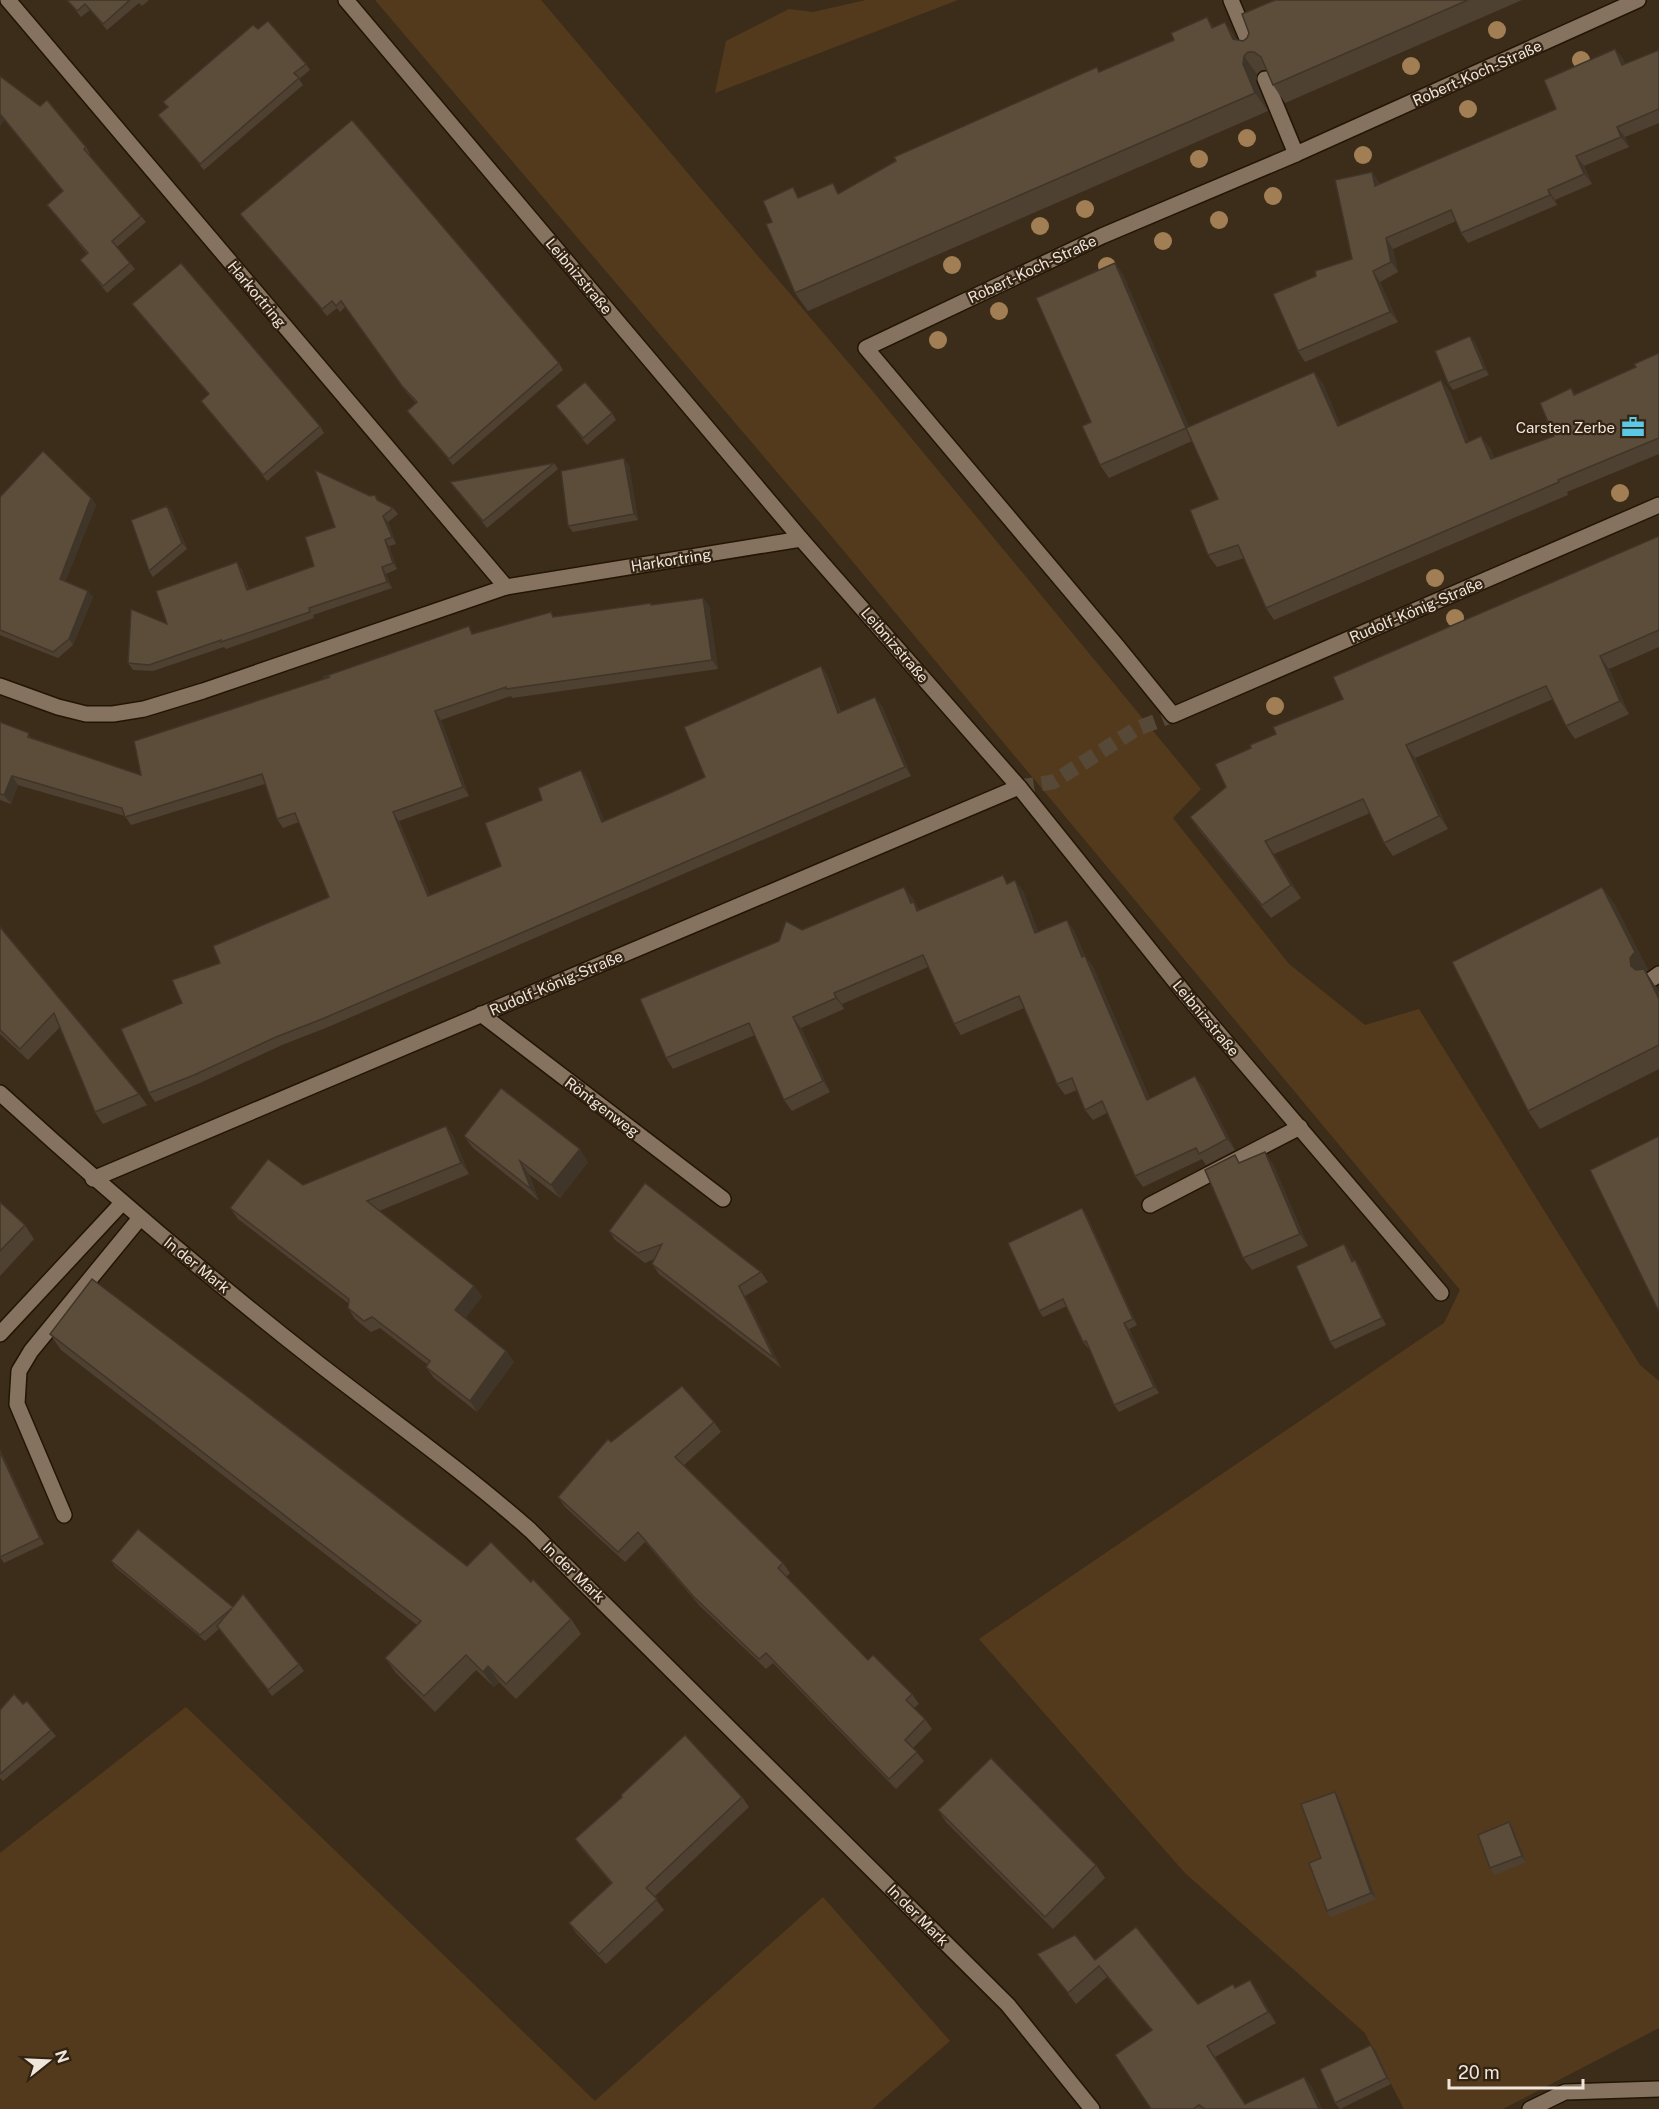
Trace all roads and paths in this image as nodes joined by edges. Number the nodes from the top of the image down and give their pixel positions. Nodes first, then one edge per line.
1 (8, 0) edge
2 (346, 0) edge
3 (1231, 0) edge
4 (1638, 0) edge
5 (1252, 50) edge
6 (1265, 80) edge
7 (1296, 154) junction
8 (1659, 505) edge
9 (801, 539) junction
10 (506, 587) junction
11 (0, 686) edge
12 (1173, 715) joint
13 (1018, 788) junction
14 (481, 1014) junction
15 (0, 1093) edge
16 (1300, 1127) junction
17 (93, 1179) junction
18 (723, 1199) dead end
19 (122, 1203) junction
20 (1150, 1205) dead end
21 (140, 1218) junction
22 (1441, 1293) dead end
23 (0, 1334) edge
24 (64, 1515) dead end
25 (1659, 2089) edge
26 (1092, 2109) edge
27 (1530, 2109) edge

1 - 10 street, Harkortring
2 - 9 street, Leibnizstraße
3 - 5 street
4 - 7 street, Robert-Koch-Straße
6 - 7 street
7 - 12 street, Robert-Koch-Straße
8 - 12 street, Rudolf-König-Straße
9 - 10 street, Harkortring
9 - 13 street, Leibnizstraße
10 - 11 street, Harkortring
13 - 14 street, Rudolf-König-Straße
13 - 16 street, Leibnizstraße
14 - 17 street, Rudolf-König-Straße
14 - 18 street, Röntgenweg
15 - 17 street, In der Mark
16 - 20 street
16 - 22 street, Leibnizstraße
17 - 19 street, In der Mark
19 - 21 street, In der Mark
19 - 23 street
21 - 24 street
21 - 26 street, In der Mark
25 - 27 street

